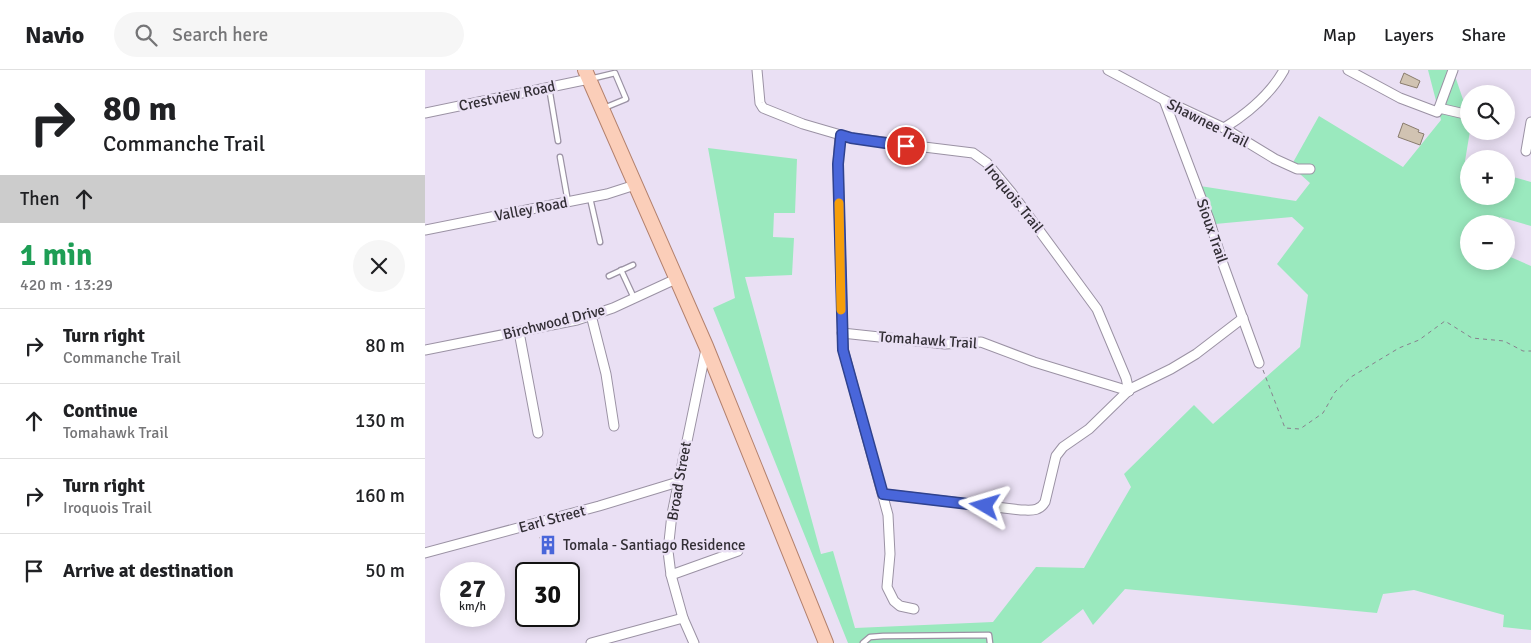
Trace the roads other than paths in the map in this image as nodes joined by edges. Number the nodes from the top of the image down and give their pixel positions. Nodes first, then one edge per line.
1 (757, 70) edge
2 (1108, 70) edge
3 (1285, 70) edge
4 (1348, 70) edge
5 (1453, 70) edge
6 (587, 75) edge
7 (549, 87) junction
8 (1164, 100) junction
9 (1439, 108) junction
10 (602, 109) junction
11 (425, 113) edge
12 (1460, 113) edge
13 (1531, 122) edge
14 (1224, 128) junction
15 (841, 135) junction
16 (558, 141) dead end
17 (1526, 151) dead end
18 (560, 157) dead end
19 (1310, 169) dead end
20 (635, 185) junction
21 (590, 198) junction
22 (568, 202) junction
23 (425, 230) edge
24 (600, 242) dead end
25 (633, 265) dead end
26 (621, 270) junction
27 (609, 276) dead end
28 (677, 278) junction
29 (634, 298) junction
30 (591, 315) junction
31 (1243, 318) junction
32 (519, 332) junction
33 (842, 333) junction
34 (706, 346) junction
35 (425, 350) edge
36 (1259, 363) road end
37 (1129, 391) junction
38 (614, 426) dead end
39 (538, 433) dead end
40 (678, 482) junction
41 (883, 494) junction
42 (738, 551) dead end
43 (425, 553) edge
44 (671, 575) junction
45 (914, 609) dead end
46 (683, 618) junction
47 (591, 643) edge
48 (694, 643) edge
49 (826, 643) edge
50 (863, 643) edge
51 (990, 643) edge

1 - 15 street, Iroquois Trail
2 - 8 street, Shawnee Trail
3 - 14 street
4 - 9 street
5 - 9 street
6 - 7 street, Crestview Road
6 - 10 main road
6 - 10 lane
7 - 11 street, Crestview Road
7 - 16 lane
8 - 14 street, Shawnee Trail
8 - 31 street, Sioux Trail
9 - 12 street
10 - 20 main road
13 - 17 street
14 - 19 street, Shawnee Trail
15 - 33 street
15 - 37 street, Iroquois Trail
18 - 22 lane
20 - 21 street, Valley Road
20 - 28 main road
21 - 22 street, Valley Road
21 - 24 lane
22 - 23 street, Valley Road
25 - 26 lane
26 - 27 lane
26 - 29 lane
28 - 29 street, Birchwood Drive
28 - 34 main road
29 - 30 street, Birchwood Drive
30 - 32 street, Birchwood Drive
30 - 38 street
31 - 36 street, Sioux Trail
31 - 37 street
32 - 35 street, Birchwood Drive
32 - 39 street
33 - 37 street, Tomahawk Trail
33 - 41 street
34 - 40 street, Broad Street
34 - 49 main road
37 - 41 street
40 - 43 street, Earl Street
40 - 44 street, Broad Street
41 - 45 street
42 - 44 street
44 - 46 street, Broad Street
46 - 47 street
46 - 48 street, Broad Street
50 - 51 lane

